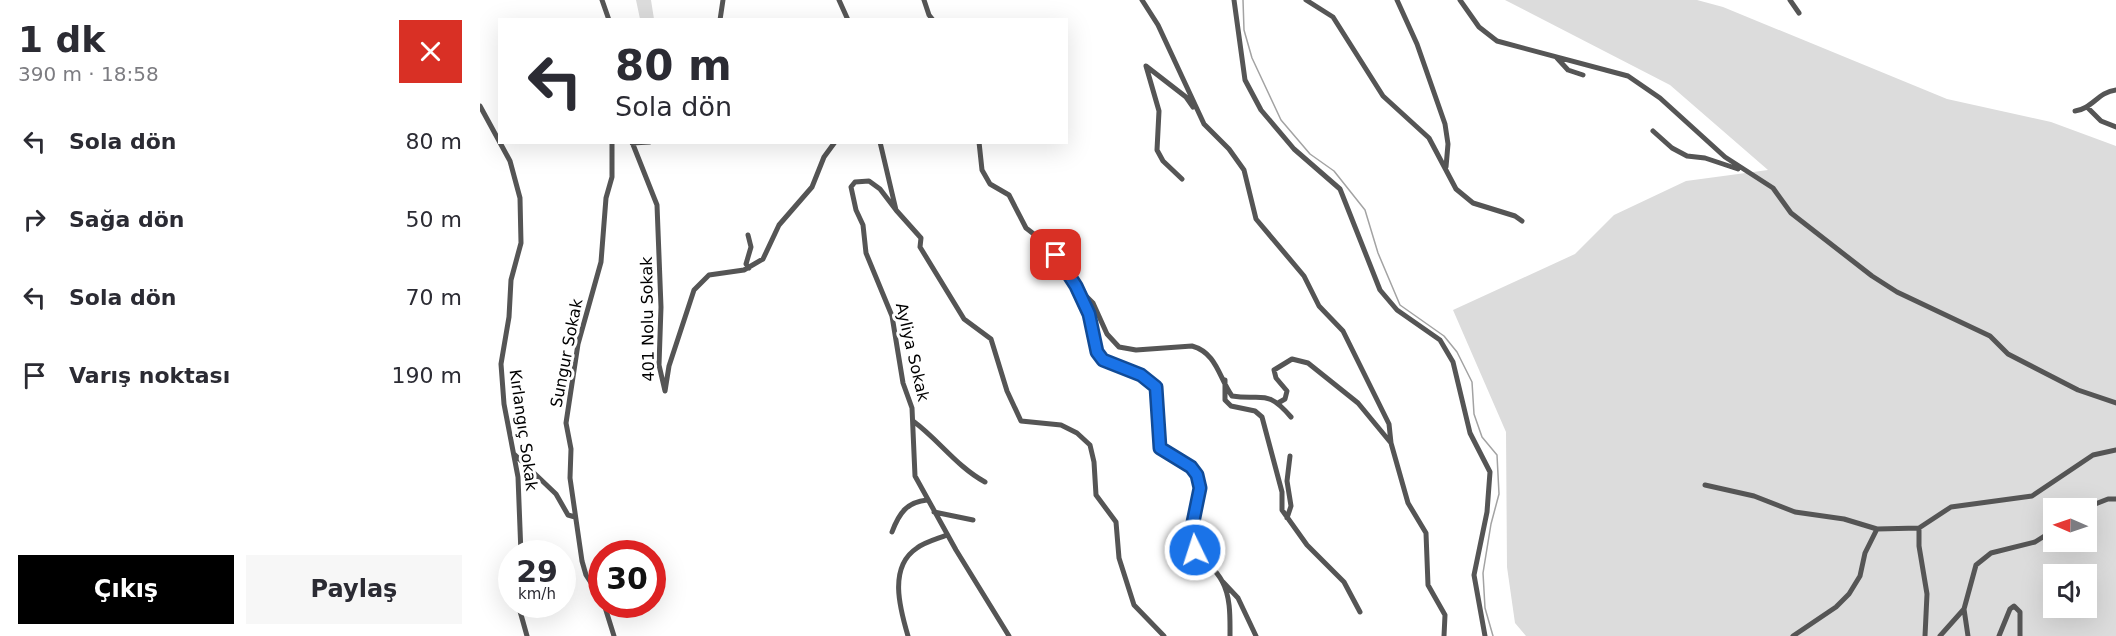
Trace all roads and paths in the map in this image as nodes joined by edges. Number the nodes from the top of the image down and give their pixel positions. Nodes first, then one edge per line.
1 (602, 0) edge
2 (723, 0) edge
3 (839, 0) edge
4 (924, 0) edge
5 (1143, 0) edge
6 (1234, 0) edge
7 (1306, 0) edge
8 (1397, 0) edge
9 (1460, 0) edge
10 (1790, 0) edge
11 (1799, 13) dead end
12 (608, 18) edge
13 (720, 18) edge
14 (847, 18) edge
15 (931, 18) edge
16 (1557, 58) junction
17 (1583, 75) dead end
18 (2116, 90) edge
19 (480, 106) edge
20 (2087, 107) junction
21 (2075, 111) dead end
22 (1197, 113) junction
23 (2116, 127) edge
24 (1653, 131) dead end
25 (498, 139) edge
26 (501, 144) edge
27 (612, 144) edge
28 (632, 144) edge
29 (834, 144) edge
30 (880, 144) edge
31 (979, 144) edge
32 (1446, 167) junction
33 (1742, 170) junction
34 (1182, 179) dead end
35 (896, 210) junction
36 (1522, 221) dead end
37 (748, 235) dead end
38 (749, 268) junction
39 (1076, 286) junction
40 (1225, 380) junction
41 (2116, 403) edge
42 (1278, 404) junction
43 (1291, 417) dead end
44 (913, 421) junction
45 (1391, 443) junction
46 (2116, 450) edge
47 (514, 454) junction
48 (1290, 456) dead end
49 (985, 482) dead end
50 (1705, 485) dead end
51 (2116, 499) edge
52 (927, 500) junction
53 (2097, 504) edge
54 (934, 512) junction
55 (575, 517) junction
56 (1287, 518) junction
57 (973, 520) dead end
58 (1919, 528) junction
59 (1877, 529) junction
60 (892, 532) dead end
61 (947, 535) junction
62 (2043, 537) edge
63 (521, 540) edge
64 (588, 578) edge
65 (1222, 581) junction
66 (1964, 609) junction
67 (1360, 612) dead end
68 (522, 618) edge
69 (608, 618) edge
70 (527, 636) edge
71 (614, 636) edge
72 (908, 636) edge
73 (1009, 636) edge
74 (1164, 636) edge
75 (1230, 636) edge
76 (1256, 636) edge
77 (1444, 636) edge
78 (1485, 636) edge
79 (1793, 636) edge
80 (1925, 636) edge
81 (1940, 636) edge
82 (1968, 636) edge
83 (1999, 636) edge
84 (2020, 636) edge

1 - 12 street
2 - 13 street
3 - 14 street
4 - 15 street
5 - 22 street
6 - 78 street
7 - 32 street
8 - 32 street
9 - 16 street
10 - 11 street
16 - 17 street
16 - 33 street
18 - 20 street
19 - 25 street, Kırlangıç Sokak
20 - 21 street
20 - 23 street
22 - 34 street
22 - 45 street
24 - 33 street
26 - 47 street, Kırlangıç Sokak
27 - 55 street, Sungur Sokak
28 - 38 street, 401 Nolu Sokak
29 - 38 street
30 - 35 street
31 - 39 street
32 - 36 street
33 - 41 street
35 - 44 street, Ayliya Sokak
35 - 74 street
37 - 38 street
39 - 40 street
39 - 65 street
40 - 42 street
40 - 56 street
42 - 43 street
42 - 45 street
44 - 49 street
44 - 52 street, Ayliya Sokak
45 - 77 street
46 - 58 street
47 - 55 street
47 - 63 street, Kırlangıç Sokak
48 - 56 street
50 - 59 street
51 - 53 street
52 - 54 street, Ayliya Sokak
52 - 60 street
54 - 57 street
54 - 61 street, Ayliya Sokak
55 - 64 street, Sungur Sokak
56 - 67 street
58 - 59 street
58 - 80 street
59 - 79 street
61 - 72 street
61 - 73 street, Ayliya Sokak
62 - 66 street
65 - 75 street
65 - 76 street
66 - 81 street
66 - 82 street
68 - 70 street
69 - 71 street
83 - 84 street

